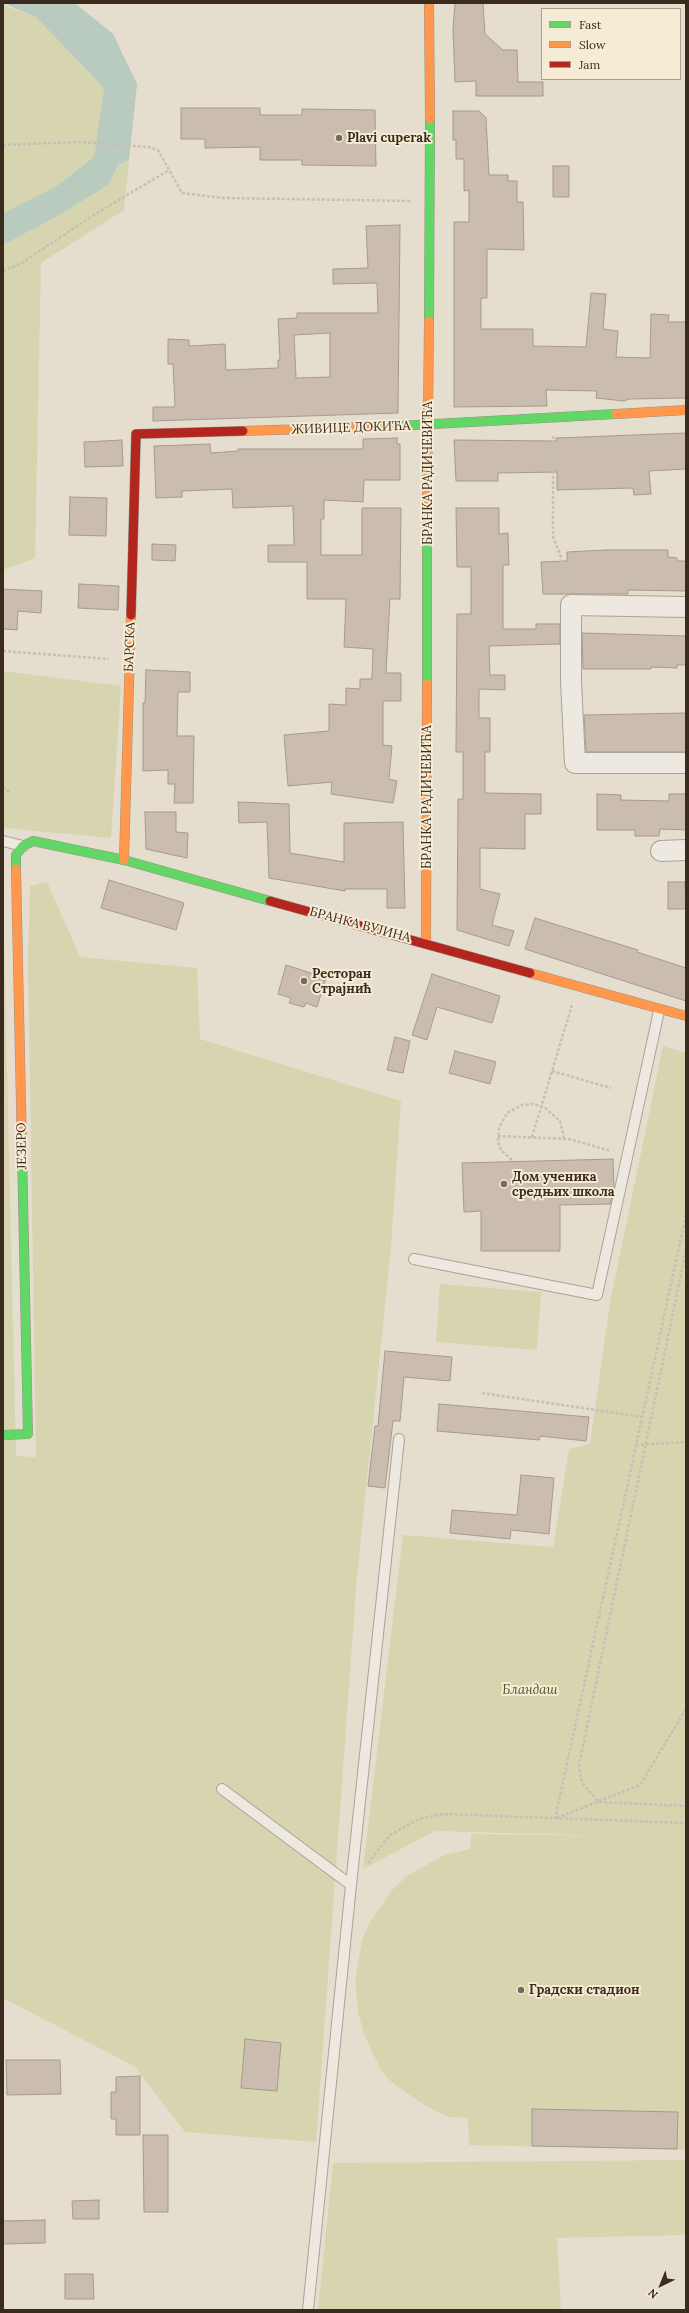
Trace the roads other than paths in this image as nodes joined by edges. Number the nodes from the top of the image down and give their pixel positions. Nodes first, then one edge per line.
1 (429, 3) edge
2 (686, 410) edge
3 (428, 425) junction
4 (136, 434) joint
5 (686, 607) edge
6 (686, 763) edge
7 (3, 841) edge
8 (28, 844) junction
9 (686, 850) edge
10 (661, 851) dead end
11 (124, 860) junction
12 (426, 944) junction
13 (659, 1011) junction
14 (686, 1016) edge
15 (414, 1259) dead end
16 (3, 1435) edge
17 (399, 1439) dead end
18 (222, 1789) dead end
19 (351, 1885) junction
20 (308, 2310) edge

1 - 3 street, БРАНКА РАДИЧЕВИЋА
2 - 3 street, ЖИВИЦЕ ДОКИЋА
3 - 4 street, ЖИВИЦЕ ДОКИЋА
3 - 12 street, БРАНКА РАДИЧЕВИЋА
4 - 11 street, БАРСКА
5 - 6 street
7 - 8 lane
8 - 11 street, БРАНКА ВУЈИНА
8 - 16 street, ЈЕЗЕРО
9 - 10 street
11 - 12 street, БРАНКА ВУЈИНА
12 - 13 street, БРАНКА ВУЈИНА
13 - 14 street, БРАНКА ВУЈИНА
13 - 15 lane
17 - 19 lane
18 - 19 lane
19 - 20 lane

